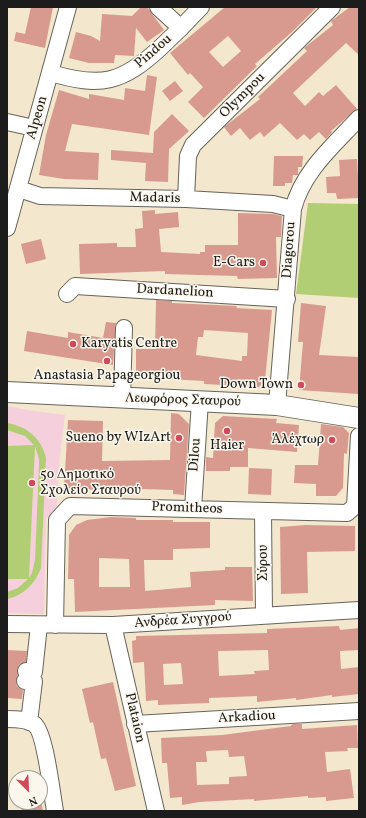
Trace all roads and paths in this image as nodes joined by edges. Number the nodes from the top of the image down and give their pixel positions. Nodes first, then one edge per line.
1 (68, 7) edge
2 (158, 7) edge
3 (202, 7) edge
4 (332, 7) edge
5 (181, 28) junction
6 (51, 73) junction
7 (359, 118) edge
8 (7, 122) edge
9 (34, 128) junction
10 (19, 189) junction
11 (186, 199) junction
12 (293, 209) junction
13 (7, 228) edge
14 (67, 294) dead end
15 (286, 299) junction
16 (124, 328) dead end
17 (7, 392) edge
18 (122, 399) junction
19 (200, 401) junction
20 (277, 406) junction
21 (359, 418) edge
22 (359, 436) edge
23 (193, 509) junction
24 (263, 511) junction
25 (359, 610) edge
26 (264, 616) junction
27 (7, 624) edge
28 (55, 625) junction
29 (113, 625) junction
30 (38, 630) junction
31 (359, 711) edge
32 (30, 715) junction
33 (7, 719) edge
34 (136, 724) junction
35 (55, 811) edge
36 (156, 811) edge

1 - 6 street, Alpeon
2 - 5 street
3 - 5 street, Pindou
4 - 11 street, Olympou
5 - 6 street, Pindou
6 - 9 street, Alpeon
7 - 12 street, Diagorou
8 - 9 street
9 - 10 street, Alpeon
10 - 11 street, Madaris
10 - 13 street, Alpeon
11 - 12 street, Madaris
12 - 15 street, Diagorou
14 - 15 street, Dardanelion
15 - 20 street, Diagorou
16 - 18 street
17 - 18 main road, Λεωφόρος Σταυρού
18 - 19 main road, Λεωφόρος Σταυρού
19 - 20 main road, Λεωφόρος Σταυρού
19 - 23 street, Dilou
20 - 21 main road, Λεωφόρος Σταυρού
22 - 24 street, Promitheos
23 - 24 street, Promitheos
23 - 28 street, Promitheos
24 - 26 street, Σύρου
25 - 26 street, Ανδρέα Συγγρού
26 - 29 street, Ανδρέα Συγγρού
27 - 30 street, Ανδρέα Συγγρού
28 - 29 street, Ανδρέα Συγγρού
28 - 30 street, Ανδρέα Συγγρού
29 - 34 street, Plataion
30 - 32 street
31 - 34 street, Arkadiou
32 - 33 street
32 - 35 street
34 - 36 street, Plataion

